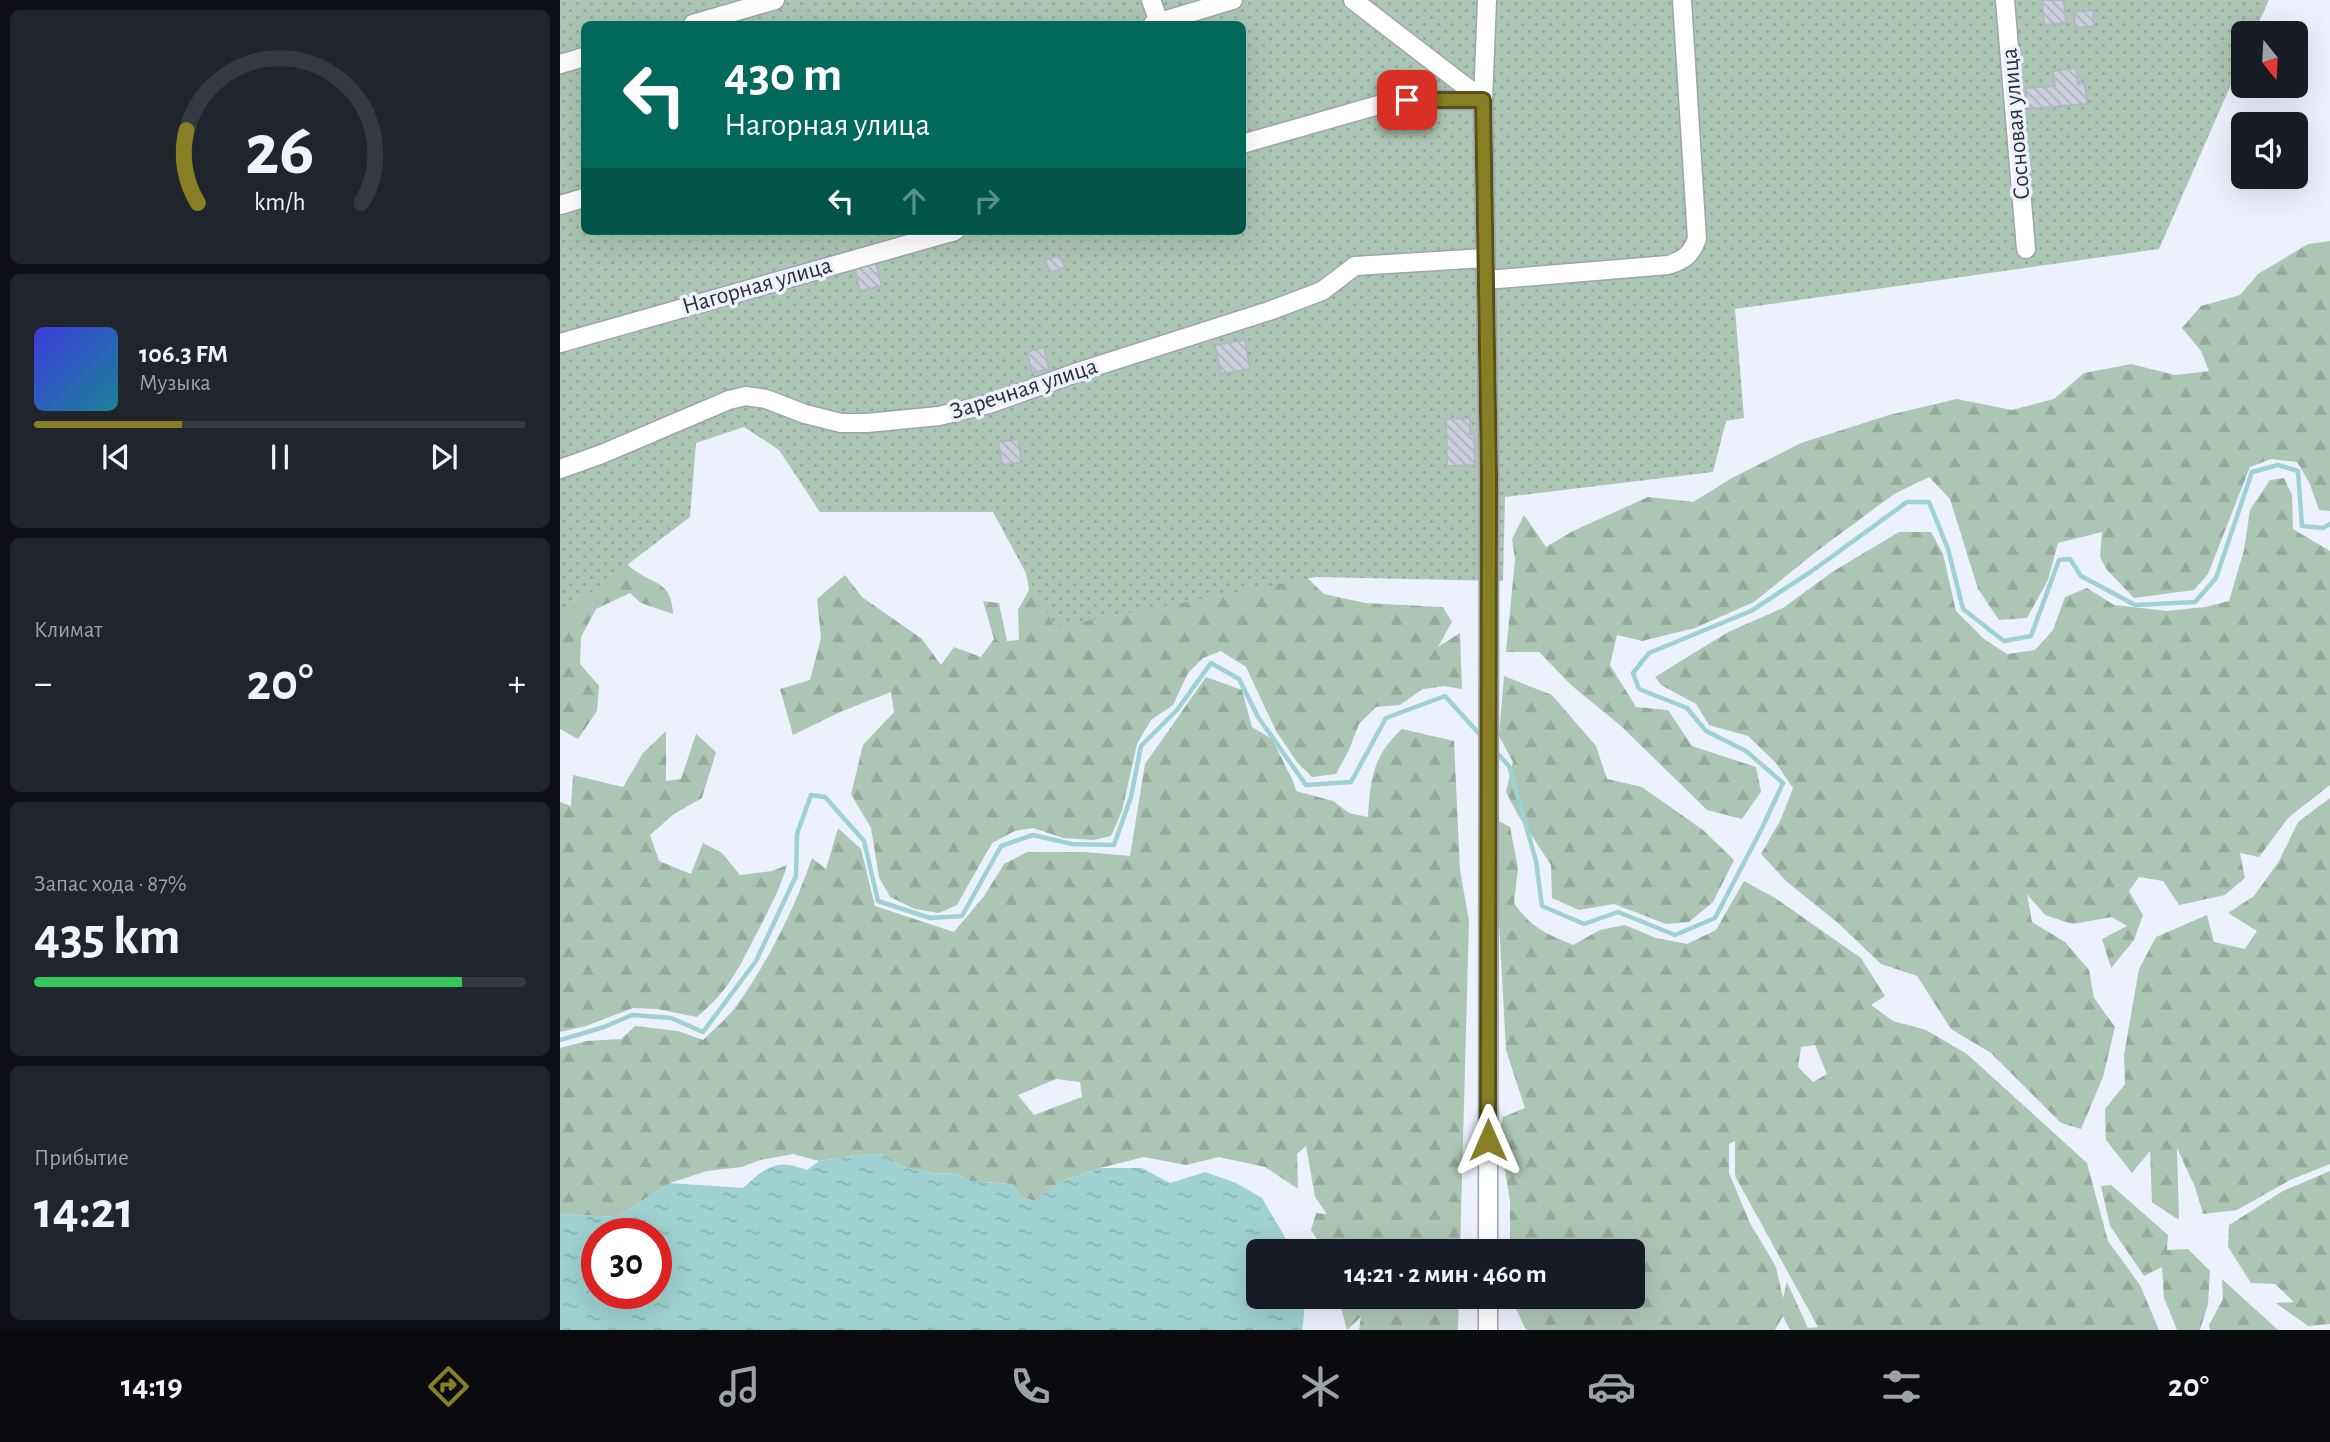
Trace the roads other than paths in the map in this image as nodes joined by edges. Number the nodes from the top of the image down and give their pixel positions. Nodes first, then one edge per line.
1 (775, 0) edge
2 (1151, 0) edge
3 (1233, 0) edge
4 (1353, 0) edge
5 (1487, 0) edge
6 (1682, 0) edge
7 (2005, 0) edge
8 (703, 21) edge
9 (1156, 21) edge
10 (1166, 21) edge
11 (581, 58) edge
12 (560, 64) edge
13 (1483, 100) junction
14 (1246, 143) edge
15 (581, 199) edge
16 (560, 205) edge
17 (940, 235) edge
18 (2026, 249) dead end
19 (1485, 258) junction
20 (1486, 280) junction
21 (560, 343) edge
22 (560, 469) edge
23 (1488, 1239) edge
24 (1488, 1309) edge
25 (1488, 1330) edge

1 - 8 street
2 - 9 street
3 - 10 street
4 - 13 street
5 - 13 street
6 - 20 street
7 - 18 street, Сосновая улица
11 - 12 street
13 - 14 street
13 - 19 street
15 - 16 street
17 - 21 street, Нагорная улица
19 - 20 street
19 - 22 street, Заречная улица
20 - 23 street
24 - 25 street

